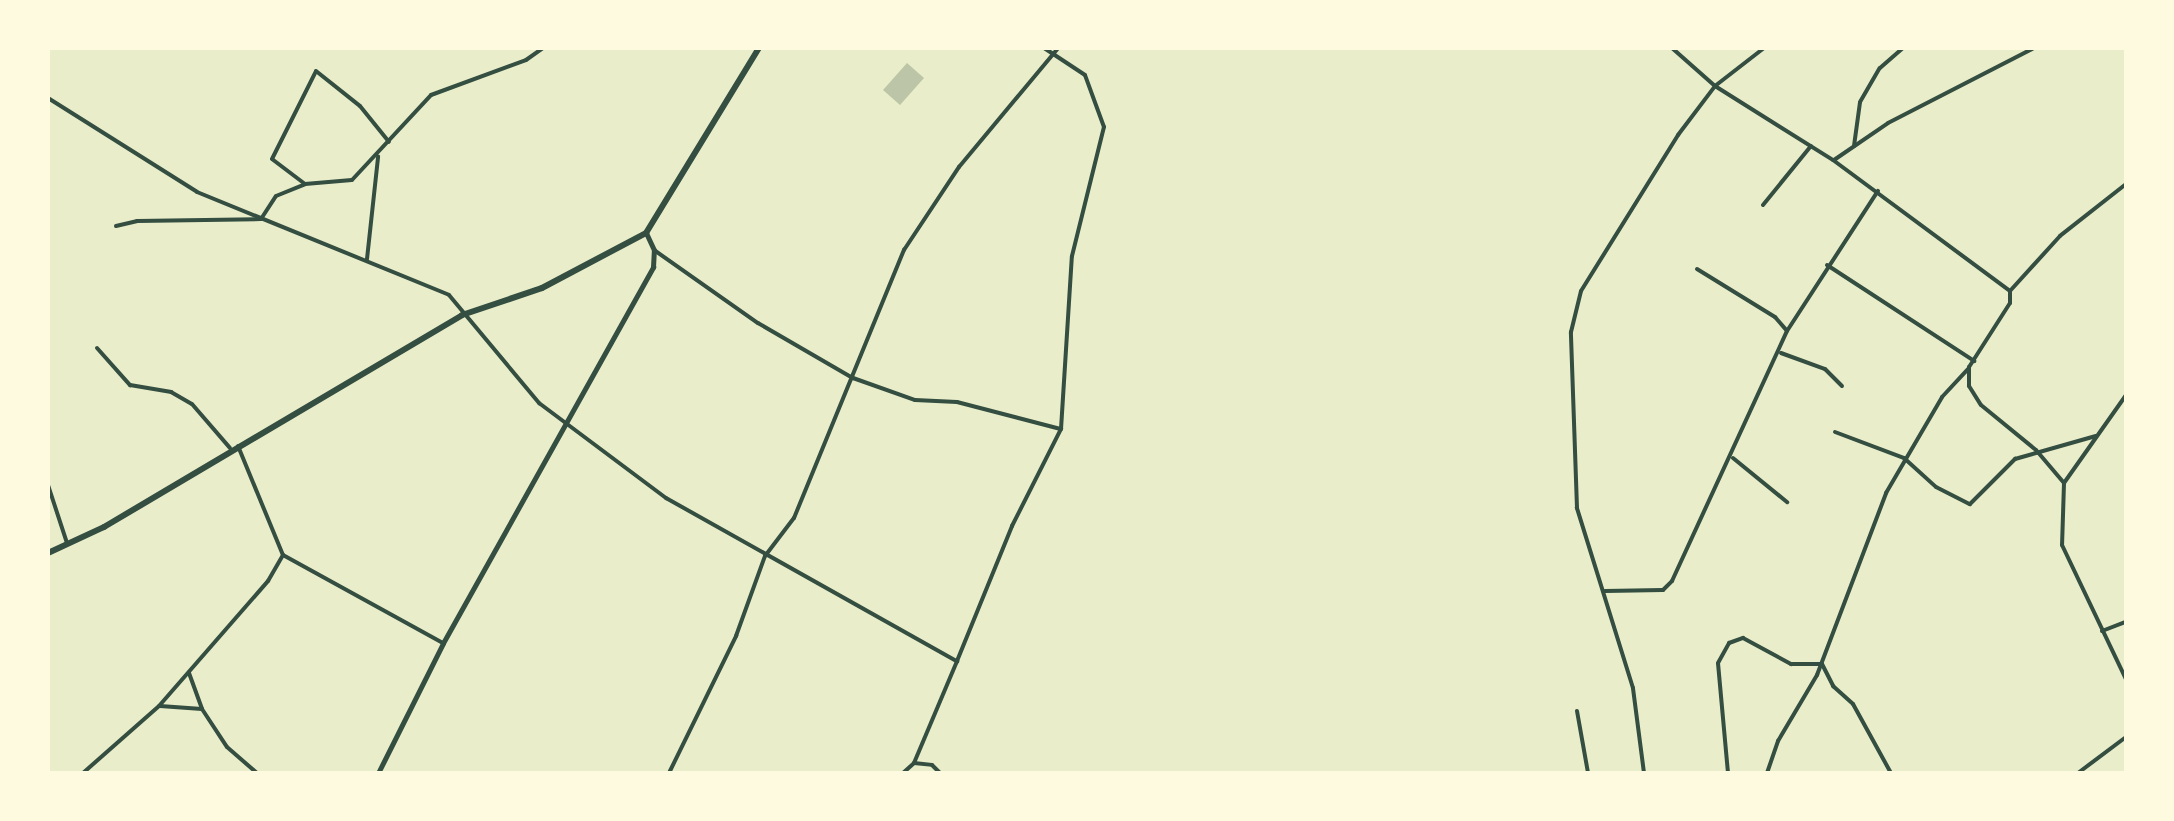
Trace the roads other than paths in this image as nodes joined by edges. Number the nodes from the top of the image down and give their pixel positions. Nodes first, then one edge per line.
1 (543, 48) edge
2 (759, 48) edge
3 (1044, 48) edge
4 (1672, 48) edge
5 (1764, 48) edge
6 (1903, 48) edge
7 (2034, 48) edge
8 (1056, 50) edge
9 (1715, 86) junction
10 (48, 98) edge
11 (389, 142) junction
12 (1811, 146) junction
13 (1854, 146) junction
14 (378, 154) junction
15 (1833, 160) junction
16 (305, 184) junction
17 (2126, 184) edge
18 (1878, 191) junction
19 (1763, 205) dead end
20 (261, 219) junction
21 (116, 226) dead end
22 (646, 233) junction
23 (654, 250) junction
24 (367, 260) junction
25 (1827, 265) junction
26 (1697, 269) dead end
27 (2010, 291) junction
28 (462, 315) junction
29 (1787, 331) junction
30 (97, 348) dead end
31 (1781, 353) junction
32 (1974, 361) junction
33 (1969, 367) junction
34 (853, 378) junction
35 (1842, 386) dead end
36 (2126, 395) edge
37 (567, 426) junction
38 (1061, 429) junction
39 (1835, 432) dead end
40 (2096, 436) junction
41 (234, 447) junction
42 (2036, 450) junction
43 (1733, 458) junction
44 (1904, 458) junction
45 (2064, 483) junction
46 (48, 485) edge
47 (1787, 502) dead end
48 (67, 544) junction
49 (48, 553) edge
50 (283, 555) junction
51 (765, 556) junction
52 (1604, 591) junction
53 (2126, 622) edge
54 (2101, 632) junction
55 (443, 643) junction
56 (957, 661) junction
57 (1822, 664) junction
58 (189, 673) junction
59 (2126, 679) edge
60 (159, 706) junction
61 (202, 709) junction
62 (1577, 711) dead end
63 (2126, 737) edge
64 (914, 763) junction
65 (83, 773) edge
66 (257, 773) edge
67 (378, 773) edge
68 (669, 773) edge
69 (903, 773) edge
70 (940, 773) edge
71 (1588, 773) edge
72 (1644, 773) edge
73 (1728, 773) edge
74 (1767, 773) edge
75 (1891, 773) edge
76 (2078, 773) edge

1 - 11 street
2 - 22 main road
3 - 8 street
4 - 9 street
5 - 9 street
6 - 13 street
7 - 13 street
8 - 34 street
8 - 38 street
9 - 12 street
9 - 52 street
10 - 20 street
11 - 14 street
11 - 16 street
12 - 15 street
12 - 19 street
13 - 15 street
14 - 16 street
14 - 24 street
15 - 18 street
16 - 20 street
17 - 27 street
18 - 25 street
18 - 27 street
20 - 21 street
20 - 24 street
22 - 23 street
22 - 28 main road
23 - 34 street
23 - 37 street
24 - 28 street
25 - 29 street
25 - 32 street
26 - 29 street
27 - 32 street
28 - 37 street
28 - 41 main road
29 - 31 street
30 - 41 street
31 - 35 street
31 - 43 street
32 - 33 street
33 - 42 street
33 - 44 street
34 - 38 street
34 - 51 street
36 - 40 street
37 - 51 street
37 - 55 street
38 - 56 street
39 - 44 street
40 - 42 street
40 - 45 street
41 - 48 main road
41 - 50 street
42 - 44 street
42 - 45 street
43 - 47 street
43 - 52 street
44 - 57 street
45 - 54 street
46 - 48 street
48 - 49 main road
50 - 55 street
50 - 58 street
51 - 56 street
51 - 68 street
52 - 72 street
53 - 54 street
54 - 59 street
55 - 67 street
56 - 64 street
57 - 73 street
57 - 74 street
57 - 75 street
58 - 60 street
58 - 61 street
60 - 61 street
60 - 65 street
61 - 66 street
62 - 71 street
63 - 76 street
64 - 69 street
64 - 70 street

